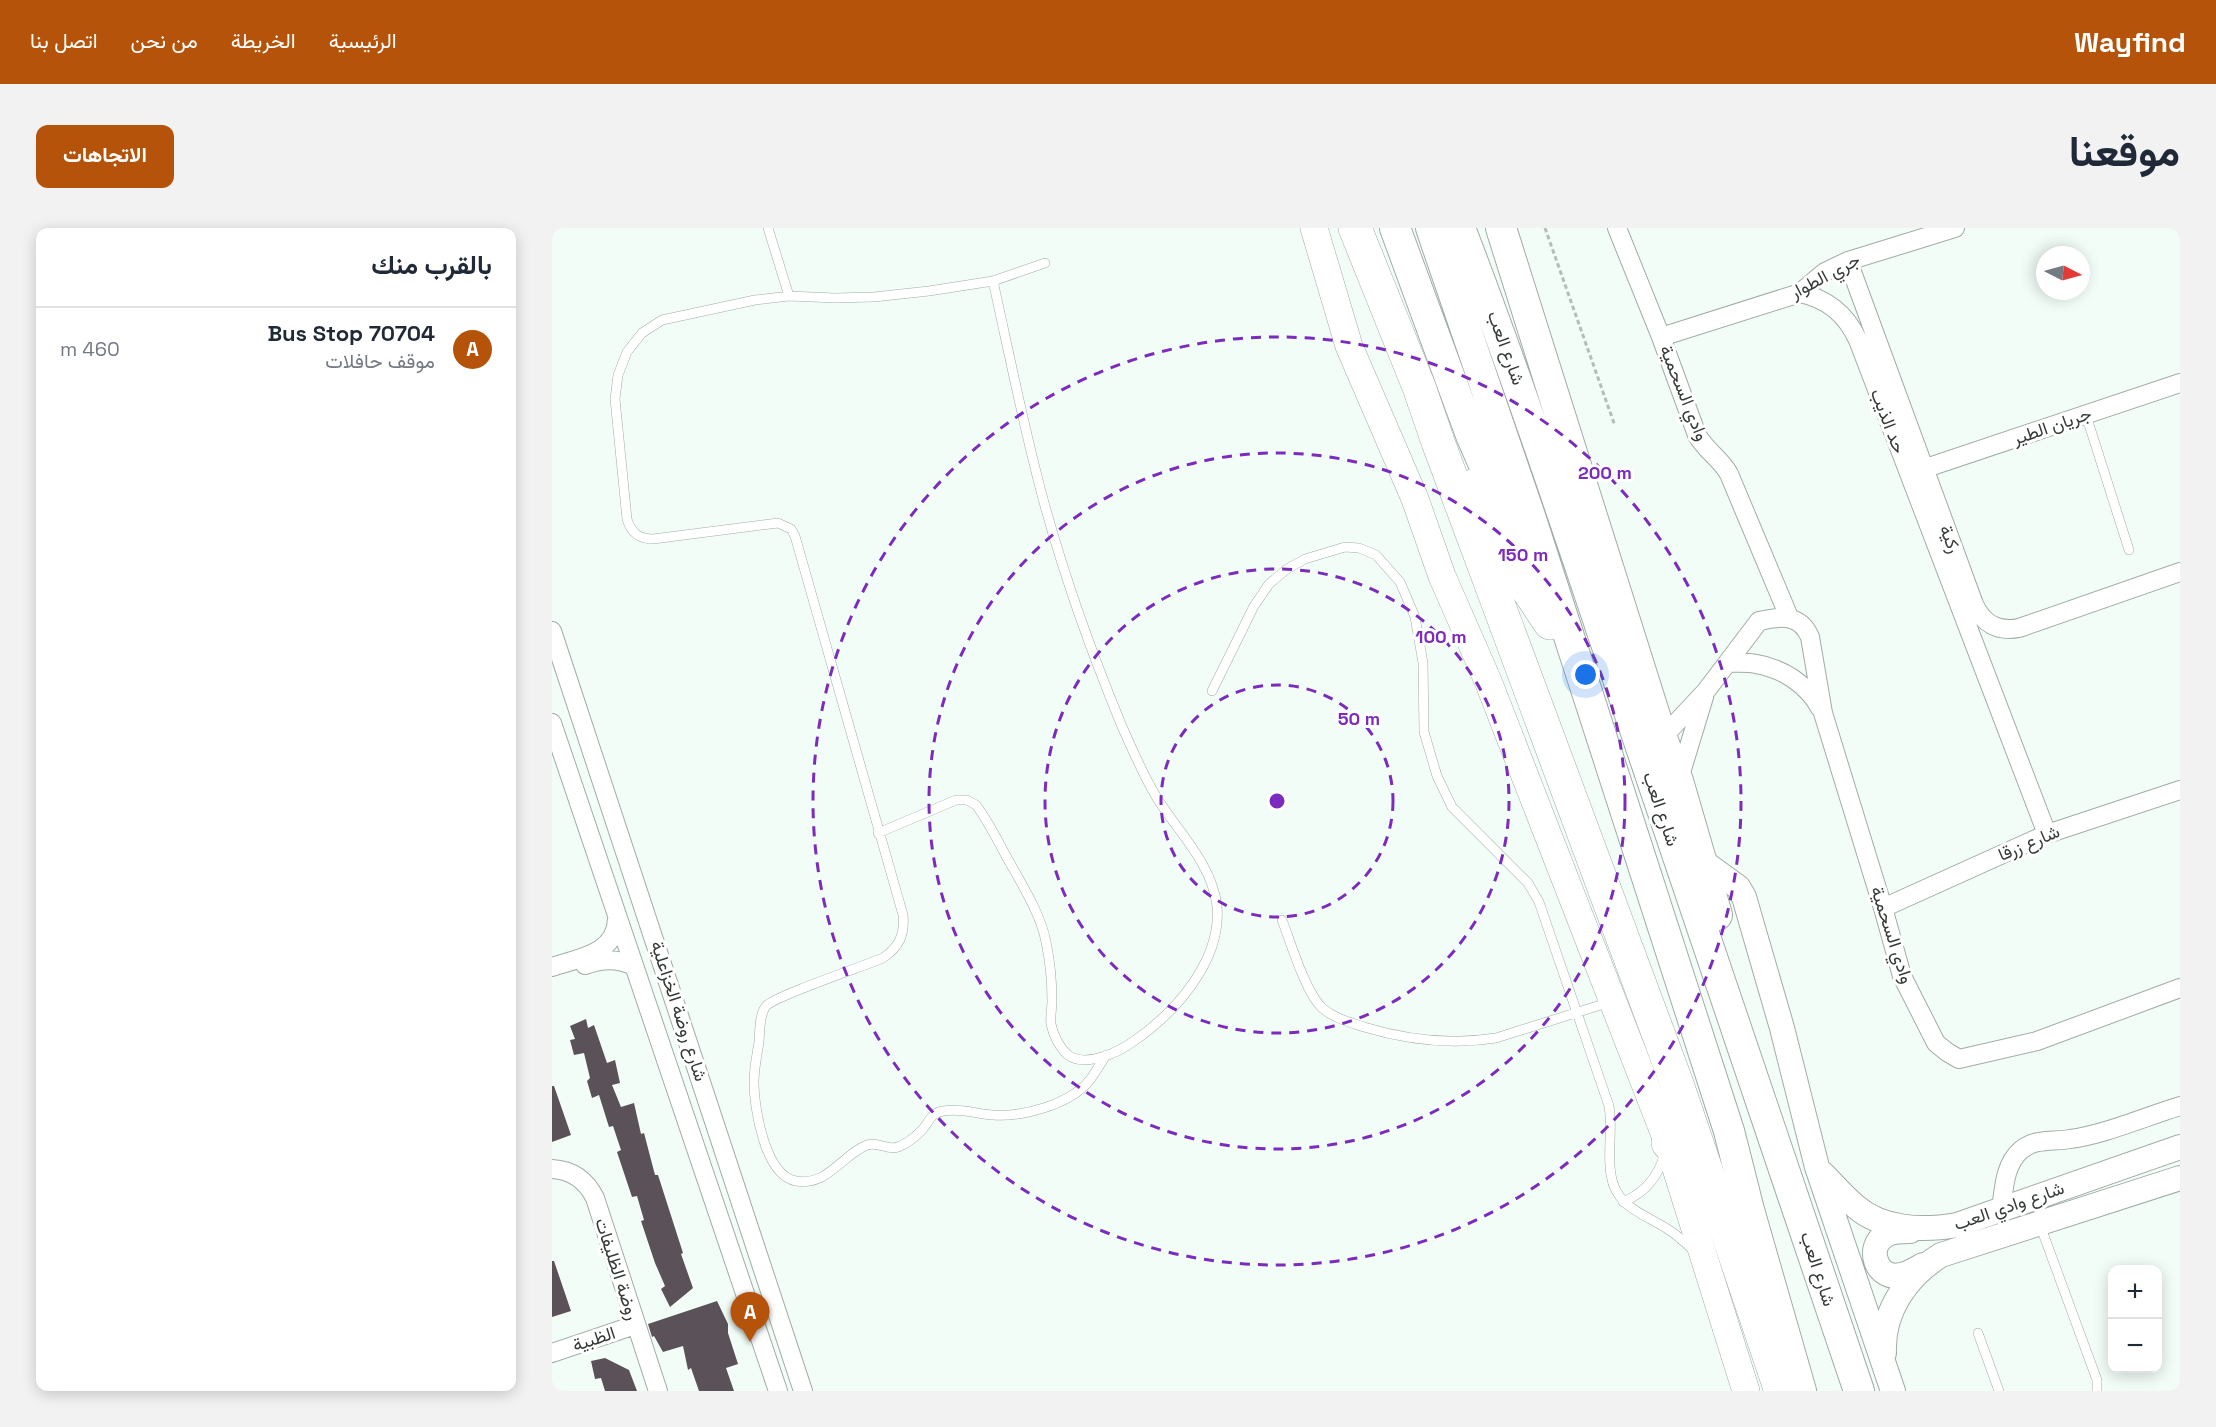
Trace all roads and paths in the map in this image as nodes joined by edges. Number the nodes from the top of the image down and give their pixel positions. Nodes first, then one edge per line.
1 (768, 228) edge
2 (1314, 228) edge
3 (1333, 228) edge
4 (1355, 228) edge
5 (1395, 228) edge
6 (1431, 228) edge
7 (1460, 228) edge
8 (1501, 228) edge
9 (1545, 228) edge
10 (1617, 228) edge
11 (1955, 228) edge
12 (1848, 261) junction
13 (1045, 263) dead end
14 (993, 281) junction
15 (1800, 293) junction
16 (789, 296) junction
17 (1661, 337) junction
18 (2180, 383) edge
19 (1419, 387) junction
20 (2086, 415) junction
21 (1615, 426) dead end
22 (1438, 442) junction
23 (1923, 470) junction
24 (2129, 550) dead end
25 (1954, 571) junction
26 (2180, 572) edge
27 (1789, 617) junction
28 (1550, 623) junction
29 (552, 631) edge
30 (1727, 663) junction
31 (1580, 671) junction
32 (1212, 691) dead end
33 (1706, 691) junction
34 (1823, 713) junction
35 (552, 723) edge
36 (1662, 738) junction
37 (1678, 781) junction
38 (2180, 790) edge
39 (878, 832) junction
40 (2047, 834) junction
41 (1702, 861) junction
42 (1883, 908) junction
43 (617, 919) junction
44 (1282, 920) dead end
45 (634, 966) junction
46 (552, 968) edge
47 (552, 977) edge
48 (2180, 988) edge
49 (1612, 1001) junction
50 (1577, 1012) junction
51 (1106, 1055) junction
52 (1677, 1084) junction
53 (2180, 1106) edge
54 (1668, 1143) junction
55 (2180, 1147) edge
56 (1817, 1167) junction
57 (552, 1169) edge
58 (2176, 1181) edge
59 (1791, 1184) junction
60 (1623, 1202) junction
61 (2001, 1210) junction
62 (2040, 1223) junction
63 (1924, 1229) junction
64 (1704, 1261) junction
65 (1929, 1263) junction
66 (635, 1325) junction
67 (1978, 1333) dead end
68 (552, 1353) edge
69 (1884, 1364) junction
70 (658, 1391) edge
71 (778, 1391) edge
72 (804, 1391) edge
73 (1746, 1391) edge
74 (1781, 1391) edge
75 (1800, 1391) edge
76 (1859, 1391) edge
77 (1893, 1391) edge
78 (1999, 1391) edge
79 (2097, 1391) edge

1 - 16 lane
2 - 49 main road
3 - 22 highway
4 - 19 highway
5 - 28 main road
6 - 31 main road, شارع العب
7 - 59 main road, شارع العب
8 - 36 main road
9 - 21 path
10 - 17 street, وادي السحمية
11 - 12 street, جري الطوار
12 - 15 street, جري الطوار
12 - 23 street, ركية
13 - 14 lane
14 - 16 lane
14 - 51 lane
15 - 17 street, جري الطوار
15 - 25 street, حد الذيب
16 - 39 lane
17 - 27 street, وادي السحمية
18 - 20 street, جريان الطير
19 - 22 highway
19 - 28 highway
20 - 23 street, جريان الطير
20 - 24 lane
22 - 52 highway
23 - 25 street, ركية
25 - 26 street, ركية
25 - 40 street, حد الذيب
27 - 30 street
27 - 34 street, وادي السحمية
28 - 31 main road
29 - 72 street, شارع روضة الخزاعلية
30 - 33 street
30 - 34 street, وادي السحمية
31 - 75 main road, شارع العب
32 - 50 lane
33 - 36 street
33 - 37 street
34 - 42 street, وادي السحمية
35 - 43 street, شارع روضة الخزاعلية
36 - 37 main road
37 - 41 main road
38 - 40 street, شارع زرقا
39 - 51 lane
39 - 51 lane
40 - 42 street, شارع زرقا
41 - 56 street, شارع العب
41 - 59 main road
42 - 48 street, وادي السحمية
43 - 45 street, شارع روضة الخزاعلية
43 - 46 street
44 - 50 lane
45 - 47 street
45 - 71 street, شارع روضة الخزاعلية
49 - 50 lane
49 - 54 main road
50 - 60 lane
52 - 54 highway
52 - 74 highway
53 - 61 street
54 - 60 lane
54 - 64 main road
55 - 61 street, شارع وادي العب
56 - 63 street, شارع وادي العب
56 - 69 street, شارع العب
57 - 66 street, روضة الظليفات
58 - 62 street, شارع وادي العب
59 - 76 main road, شارع العب
60 - 64 lane
61 - 63 street, شارع وادي العب
62 - 65 street, شارع وادي العب
62 - 79 lane
63 - 65 street
64 - 73 main road
65 - 69 street, شارع وادي العب
66 - 68 street, الظبية
66 - 70 street, روضة الظليفات
67 - 78 lane
69 - 77 street, شارع العب

